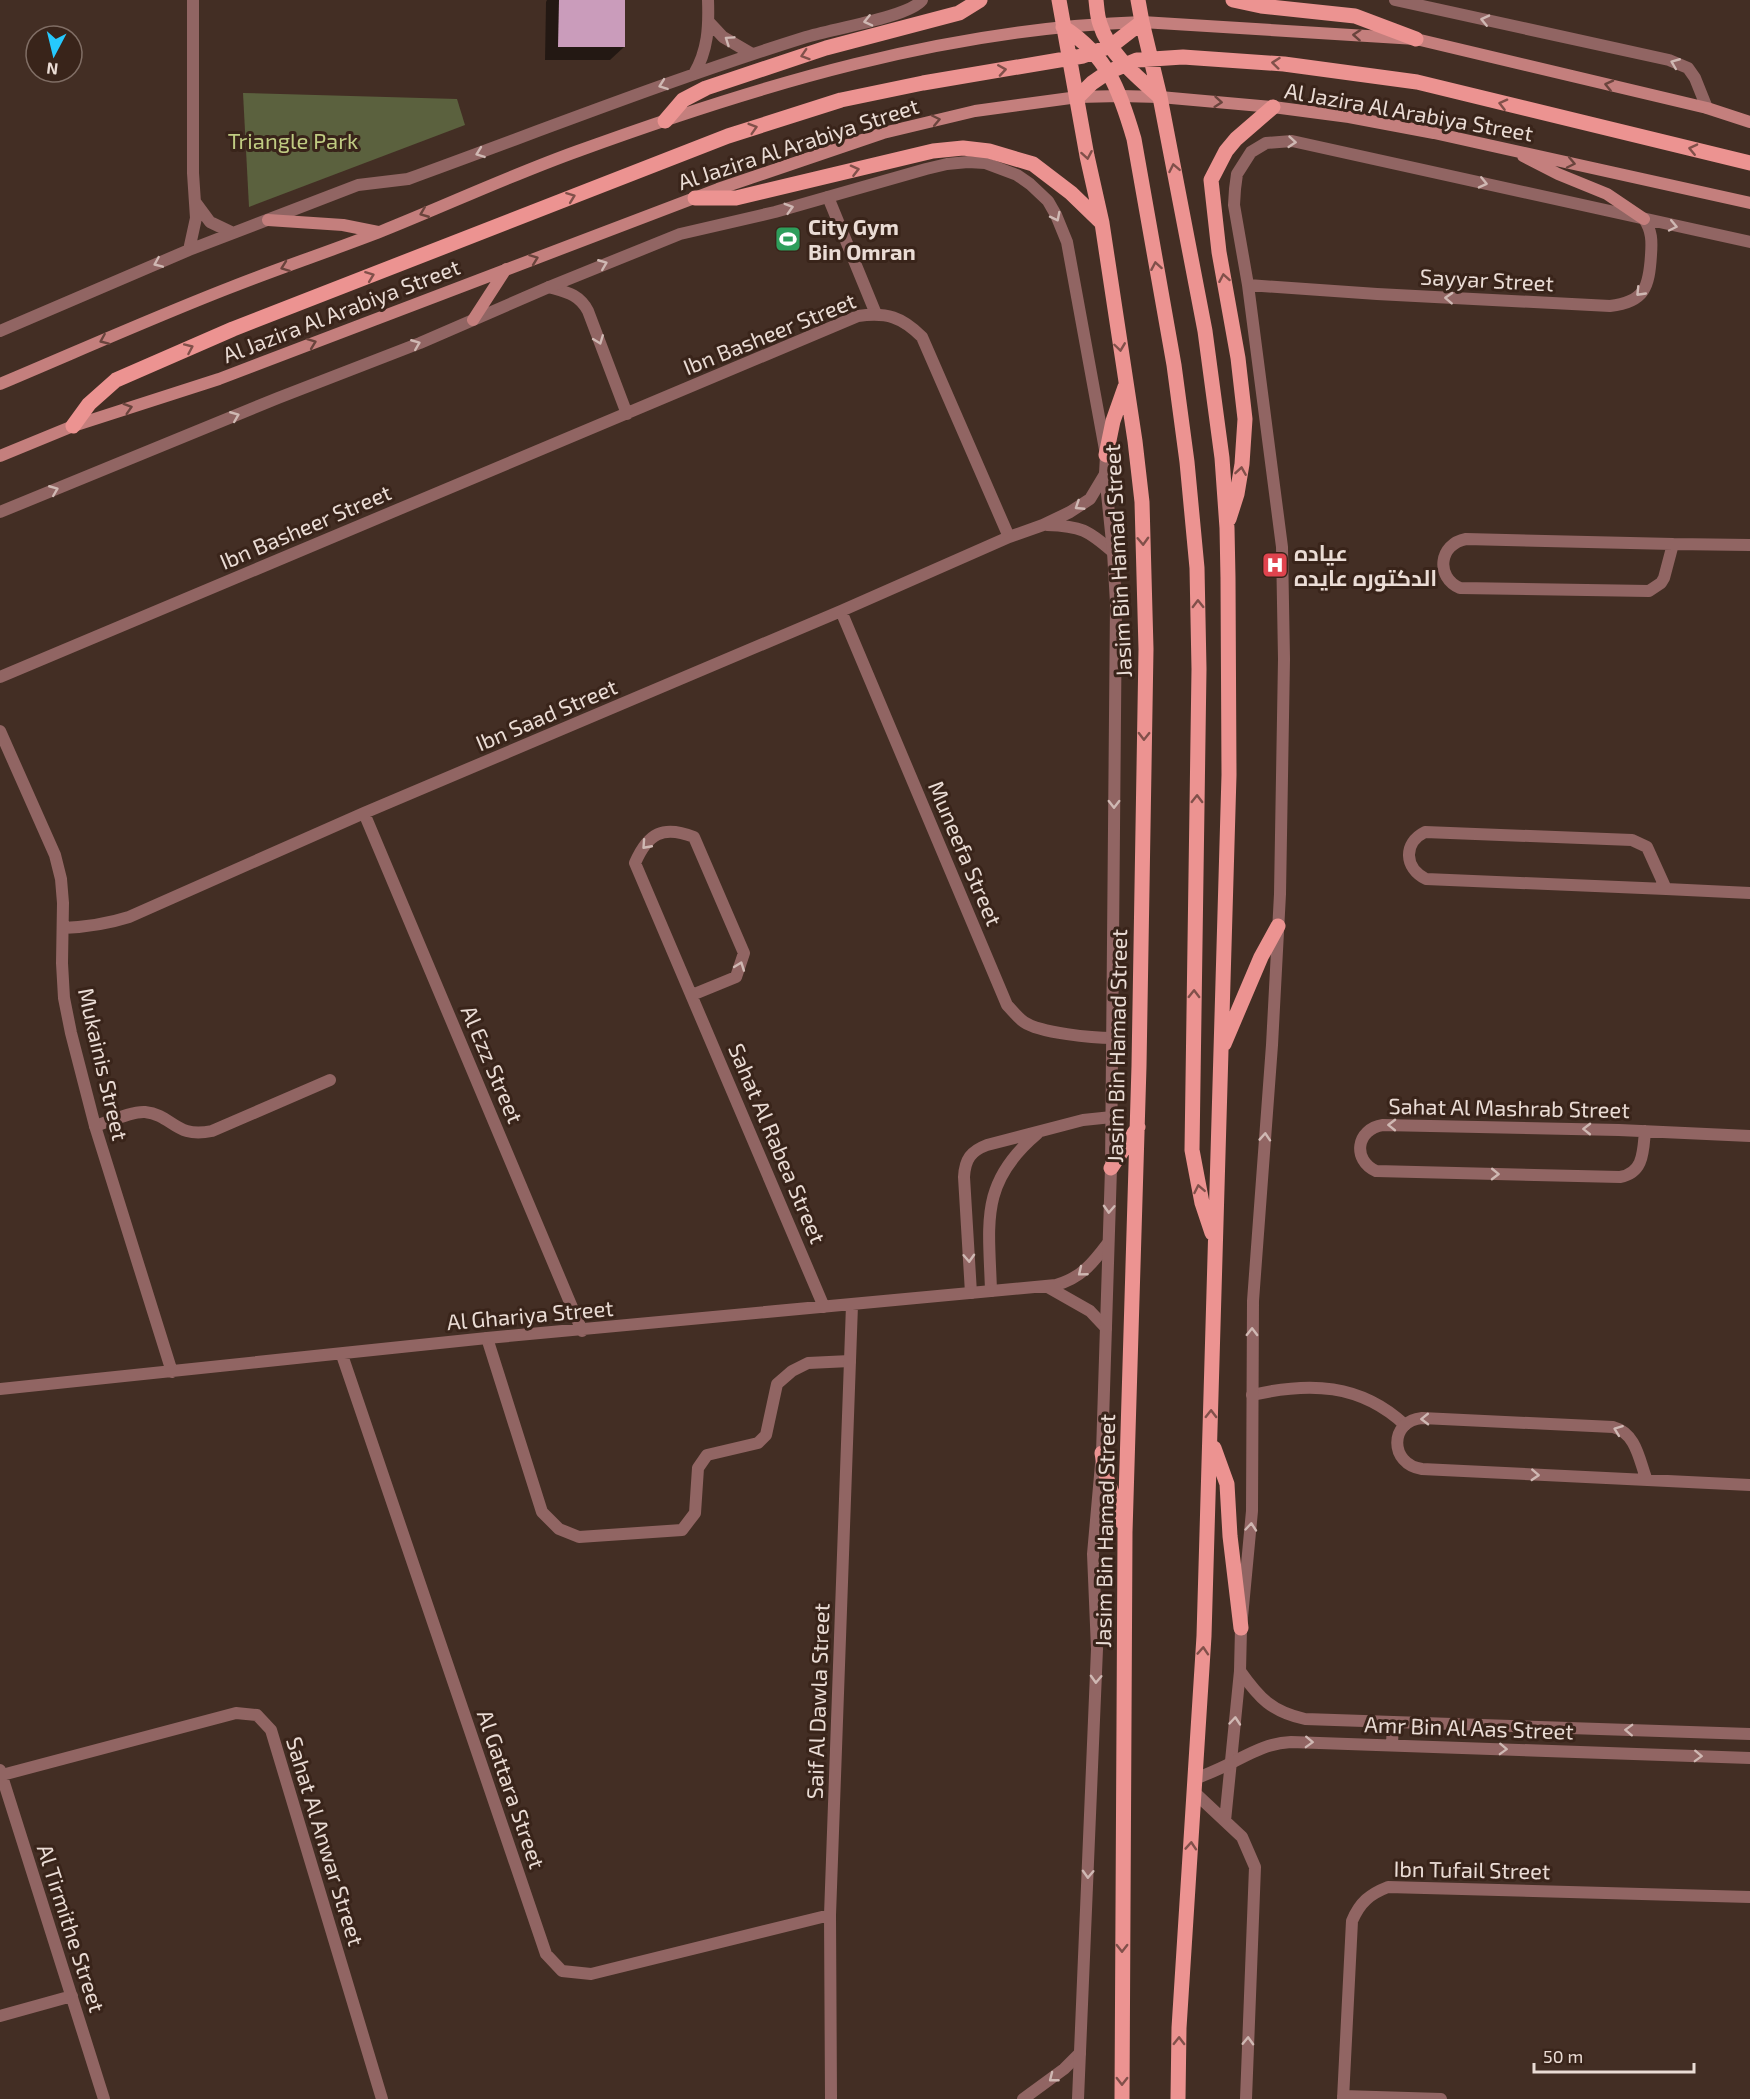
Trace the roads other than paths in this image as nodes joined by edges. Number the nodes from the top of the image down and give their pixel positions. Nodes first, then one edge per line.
1 (193, 0) edge
2 (708, 0) edge
3 (922, 0) edge
4 (980, 0) edge
5 (1059, 0) edge
6 (1096, 0) edge
7 (1138, 0) edge
8 (1233, 0) edge
9 (1395, 0) edge
10 (709, 21) junction
11 (1142, 22) junction
12 (1100, 24) junction
13 (1063, 27) junction
14 (1416, 39) junction
15 (1111, 46) junction
16 (1096, 52) junction
17 (752, 54) junction
18 (1150, 58) junction
19 (1070, 59) junction
20 (1125, 64) junction
21 (1108, 72) junction
22 (693, 74) junction
23 (1120, 96) junction
24 (1160, 97) junction
25 (1078, 98) junction
26 (1273, 107) junction
27 (1707, 108) junction
28 (665, 120) junction
29 (1750, 122) edge
30 (1514, 151) junction
31 (1750, 162) edge
32 (828, 197) junction
33 (695, 198) junction
34 (195, 202) junction
35 (1750, 203) edge
36 (1644, 219) junction
37 (268, 220) junction
38 (1102, 223) junction
39 (379, 232) junction
40 (233, 233) junction
41 (1750, 242) edge
42 (189, 250) junction
43 (506, 269) junction
44 (1248, 285) junction
45 (549, 287) junction
46 (876, 314) junction
47 (473, 320) junction
48 (0, 331) edge
49 (0, 384) edge
50 (1126, 384) junction
51 (627, 414) junction
52 (73, 426) junction
53 (1106, 455) junction
54 (0, 456) edge
55 (1105, 474) junction
56 (0, 512) edge
57 (1043, 525) junction
58 (1227, 528) junction
59 (1009, 537) junction
60 (1673, 544) junction
61 (1750, 545) edge
62 (1113, 552) junction
63 (841, 611) junction
64 (0, 677) edge
65 (0, 731) edge
66 (364, 813) junction
67 (1666, 889) junction
68 (1750, 893) edge
69 (1278, 926) junction
70 (63, 928) junction
71 (693, 995) junction
72 (1113, 1038) junction
73 (1220, 1052) junction
74 (330, 1080) dead end
75 (1112, 1117) junction
76 (94, 1126) junction
77 (1138, 1127) junction
78 (1041, 1131) junction
79 (1645, 1131) junction
80 (1750, 1136) edge
81 (1111, 1168) junction
82 (989, 1221) junction
83 (967, 1222) junction
84 (1108, 1243) junction
85 (1215, 1245) junction
86 (1046, 1286) junction
87 (992, 1291) junction
88 (971, 1293) junction
89 (852, 1305) junction
90 (824, 1307) junction
91 (1106, 1328) junction
92 (582, 1331) junction
93 (487, 1338) junction
94 (342, 1355) junction
95 (850, 1361) junction
96 (172, 1372) junction
97 (0, 1388) edge
98 (1252, 1395) junction
99 (1405, 1425) junction
100 (1211, 1440) junction
101 (1102, 1453) junction
102 (1646, 1478) junction
103 (1750, 1485) edge
104 (1125, 1532) junction
105 (1241, 1628) junction
106 (1240, 1671) junction
107 (1393, 1722) junction
108 (1750, 1734) edge
109 (1392, 1745) junction
110 (1750, 1758) edge
111 (1231, 1763) junction
112 (1, 1773) edge
113 (1195, 1786) junction
114 (1225, 1821) junction
115 (1750, 1897) edge
116 (830, 1915) junction
117 (72, 1996) junction
118 (0, 2016) edge
119 (1080, 2053) junction
120 (1343, 2097) edge
121 (104, 2099) edge
122 (382, 2099) edge
123 (831, 2099) edge
124 (1023, 2099) edge
125 (1078, 2099) edge
126 (1122, 2099) edge
127 (1179, 2099) edge
128 (1246, 2099) edge
129 (1441, 2099) edge

1 - 34 street
2 - 10 street
3 -> 17 street
4 -> 28 main road
5 - 13 main road, Jasim Bin Hamad Street
6 - 12 main road
7 - 11 main road
8 - 14 main road
27 -> 9 street
17 -> 10 street
10 - 22 street
11 - 12 main road
14 -> 11 main road
11 - 15 main road
11 - 18 main road
12 - 13 main road
12 - 15 main road
13 - 16 main road
13 - 19 main road, Jasim Bin Hamad Street
13 - 28 main road
27 -> 14 main road
15 - 16 main road
15 - 20 main road
16 - 19 main road
16 - 21 main road
17 - 22 street
18 - 20 main road
18 - 24 main road
31 -> 18 main road
19 - 25 main road, Jasim Bin Hamad Street
52 -> 19 main road
20 - 21 main road
20 - 24 main road
21 - 23 main road
21 - 25 main road
22 -> 37 street
23 - 24 main road, Al Jazira Al Arabiya Street
23 - 25 main road, Al Jazira Al Arabiya Street
85 -> 23 main road
24 -> 26 main road, Al Jazira Al Arabiya Street
58 -> 24 main road
33 -> 25 main road, Al Jazira Al Arabiya Street
25 -> 38 main road, Jasim Bin Hamad Street
26 - 30 main road, Al Jazira Al Arabiya Street
58 -> 26 main road
27 - 29 main road
28 -> 39 main road
30 -> 35 main road, Al Jazira Al Arabiya Street
30 - 36 main road
45 -> 32 street
32 - 46 street
32 -> 53 street, Jasim Bin Hamad Street
33 -> 38 main road
43 -> 33 main road, Al Jazira Al Arabiya Street
34 - 40 street
34 - 42 street
36 -> 41 street
36 -> 44 street, Sayyar Street
44 -> 36 street
37 - 39 main road
37 - 40 street
38 -> 50 main road, Jasim Bin Hamad Street
39 -> 49 main road
40 - 42 street
42 -> 48 street
43 - 47 main road
52 -> 43 main road, Al Jazira Al Arabiya Street
44 - 69 street
45 - 47 street
45 -> 51 street
46 - 51 street, Ibn Basheer Street
46 - 59 street, Ibn Basheer Street
56 -> 47 street
50 - 53 main road
50 -> 77 main road, Jasim Bin Hamad Street
51 - 64 street, Ibn Basheer Street
52 - 54 main road, Al Jazira Al Arabiya Street
53 - 55 street, Jasim Bin Hamad Street
55 -> 57 street, Ibn Saad Street
55 - 62 street, Jasim Bin Hamad Street
57 - 59 street, Ibn Saad Street
57 - 62 street, Ibn Saad Street
58 - 73 main road
59 - 63 street, Ibn Saad Street
60 - 60 street
60 - 61 street
62 -> 72 street, Jasim Bin Hamad Street
63 - 66 street, Ibn Saad Street
63 - 72 street, Muneefa Street
65 - 70 street, Mukainis Street
66 - 70 street, Ibn Saad Street
66 - 92 street, Al Ezz Street
67 - 67 street
67 - 68 street
69 - 73 main road
98 -> 69 street
70 - 76 street, Mukainis Street
71 -> 71 street, Sahat Al Rabea Street
71 - 90 street, Sahat Al Rabea Street
72 - 75 street, Jasim Bin Hamad Street
73 - 85 main road
74 - 76 street
75 - 78 street
75 - 81 street, Jasim Bin Hamad Street
76 - 96 street, Mukainis Street
77 - 81 main road
77 - 104 main road, Jasim Bin Hamad Street
78 - 82 street
78 - 83 street
79 -> 79 street, Sahat Al Mashrab Street
79 - 80 street, Sahat Al Mashrab Street
81 -> 84 street, Jasim Bin Hamad Street
82 - 83 street
82 - 87 street
83 -> 88 street
84 -> 86 street, Al Ghariya Street
84 - 91 street, Jasim Bin Hamad Street
100 -> 85 main road
86 - 87 street, Al Ghariya Street
86 - 91 street
87 - 88 street, Al Ghariya Street
88 - 89 street, Al Ghariya Street
89 - 90 street, Al Ghariya Street
89 - 95 street, Saif Al Dawla Street
90 - 92 street, Al Ghariya Street
91 - 101 street, Jasim Bin Hamad Street
92 - 93 street, Al Ghariya Street
93 - 94 street, Al Ghariya Street
93 - 95 street
94 - 96 street, Al Ghariya Street
94 - 116 street, Al Gattara Street
95 - 116 street, Saif Al Dawla Street
96 - 97 street, Al Ghariya Street
98 - 99 street
105 -> 98 street
102 -> 99 street
99 -> 102 street
100 - 105 main road
113 -> 100 main road
101 - 104 main road
101 -> 119 street, Jasim Bin Hamad Street
102 - 103 street
104 -> 126 main road, Jasim Bin Hamad Street
105 - 106 street
106 - 107 street, Amr Bin Al Aas Street
111 -> 106 street
108 -> 107 street, Amr Bin Al Aas Street
107 - 109 street
109 -> 110 street, Amr Bin Al Aas Street
111 -> 109 street, Amr Bin Al Aas Street
111 - 113 street, Amr Bin Al Aas Street
111 - 114 street
112 - 117 street, Al Tirmithe Street
112 - 122 street, Sahat Al Anwar Street
113 - 114 street
127 -> 113 main road
128 -> 114 street
115 - 120 street, Ibn Tufail Street
116 - 123 street, Saif Al Dawla Street
117 - 118 street
117 - 121 street, Al Tirmithe Street
119 -> 124 street
119 - 125 street, Jasim Bin Hamad Street
120 - 129 street

